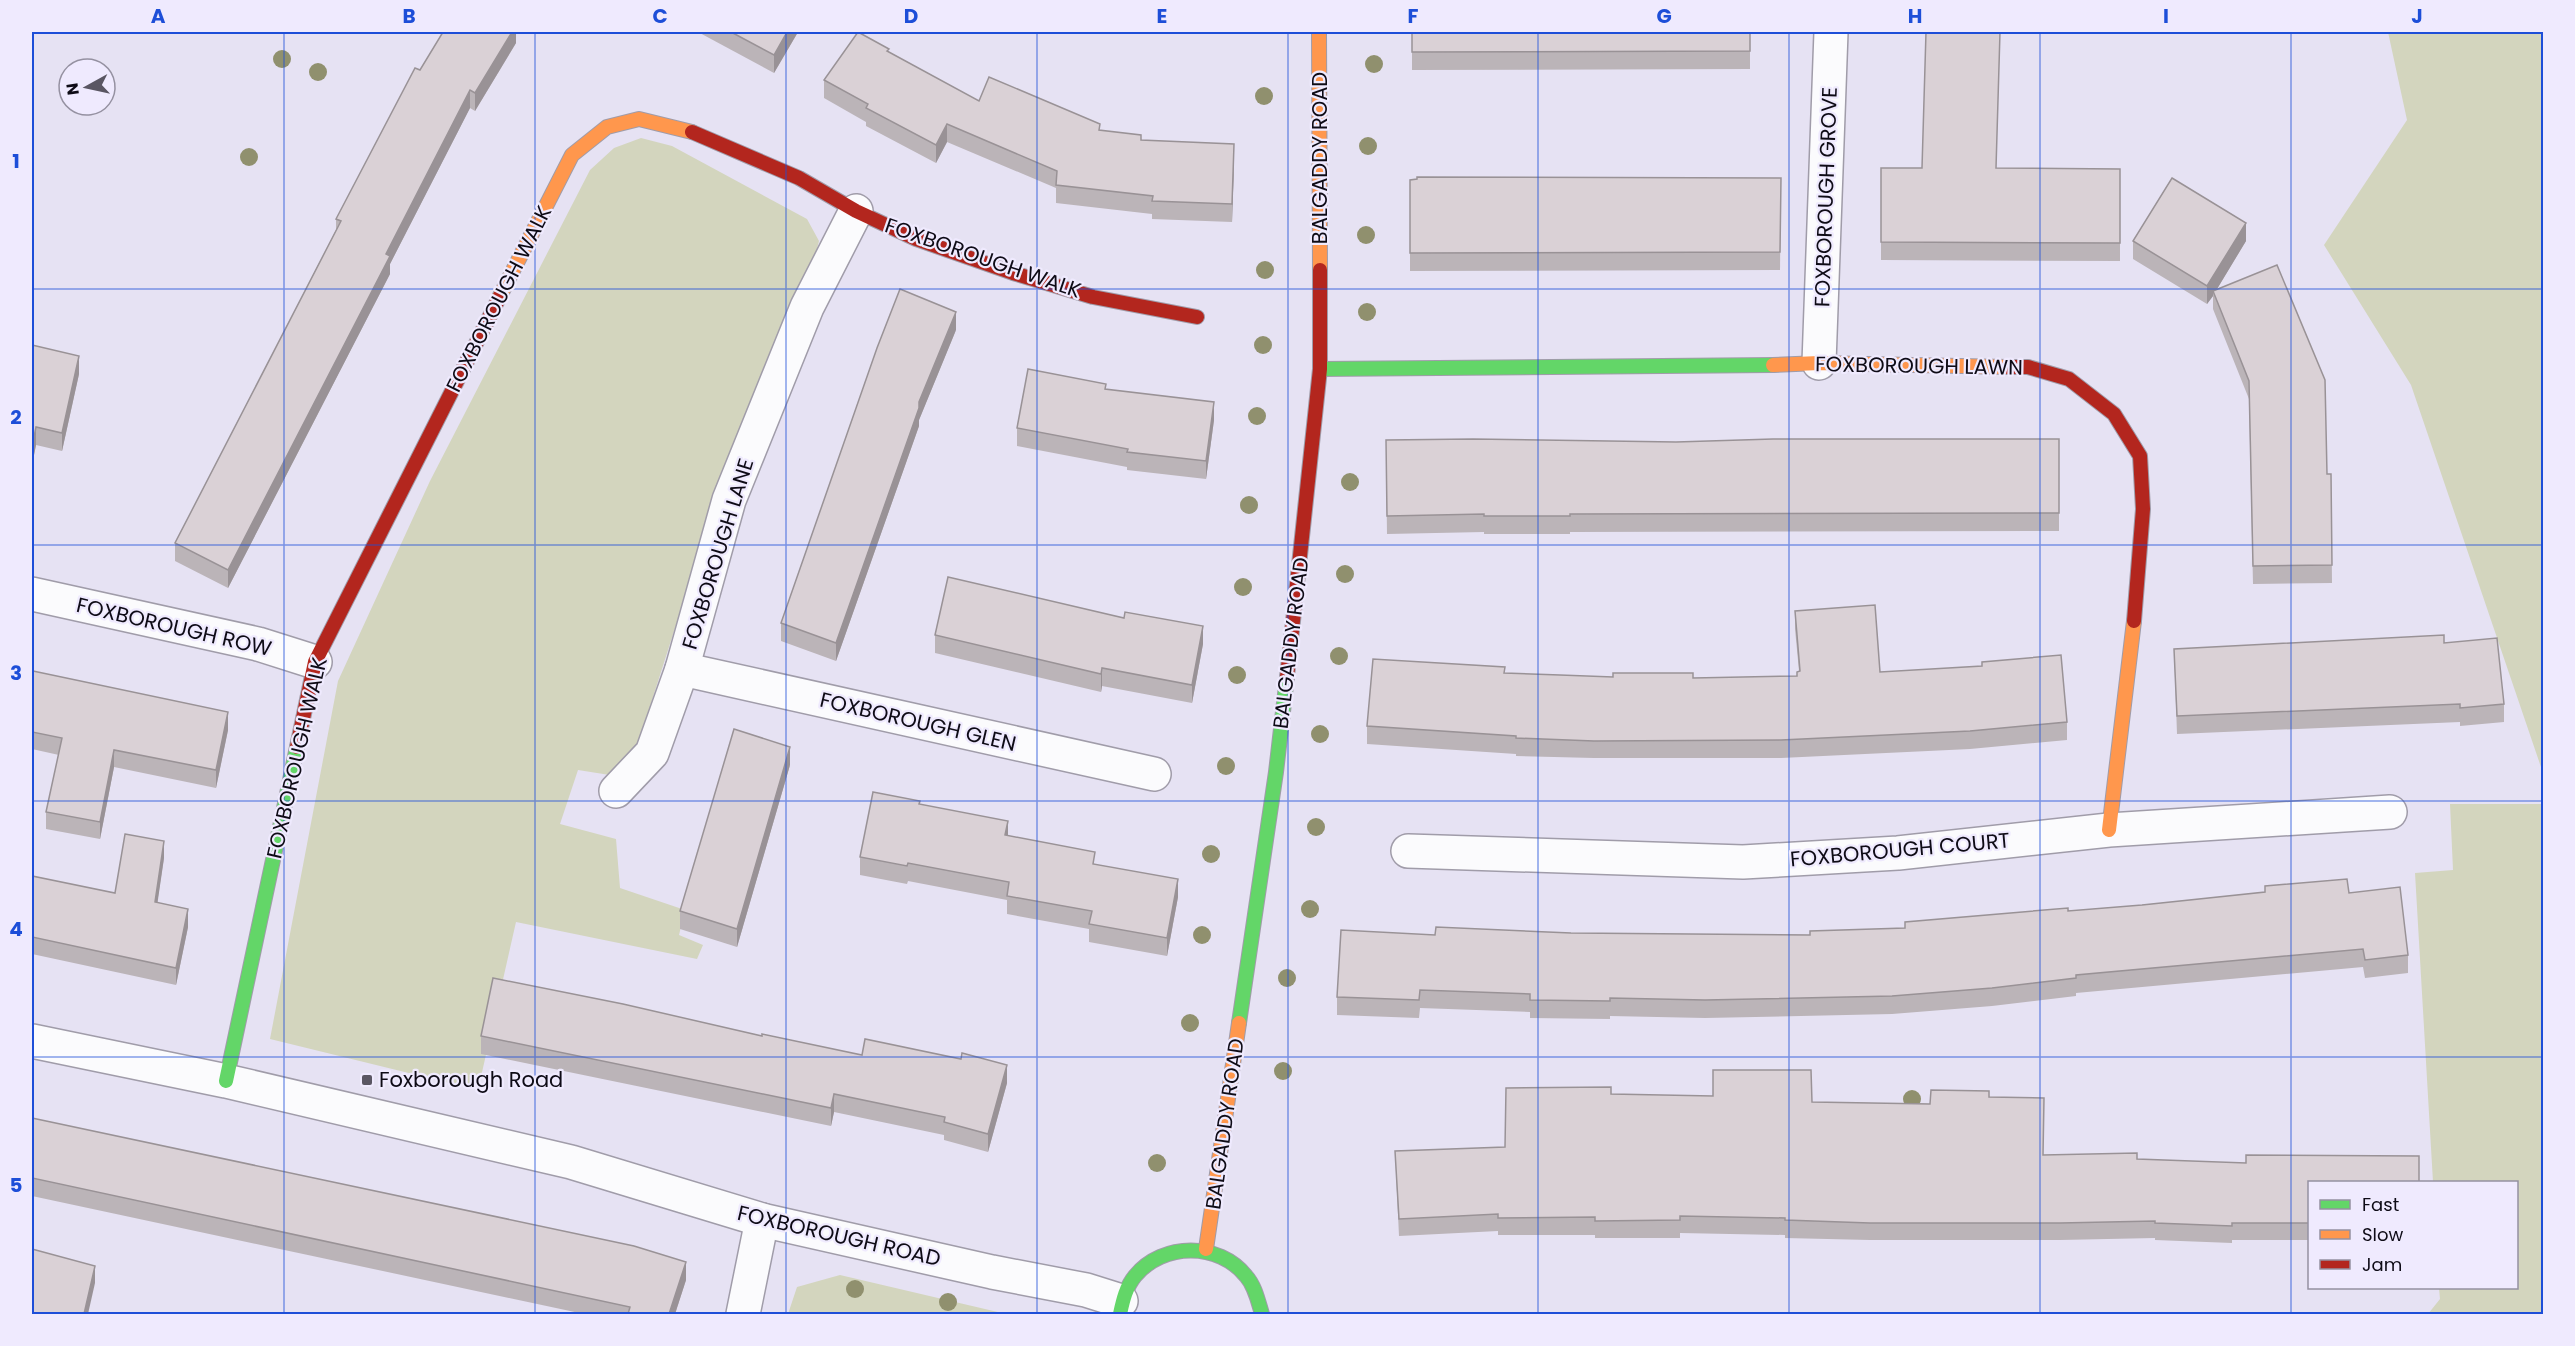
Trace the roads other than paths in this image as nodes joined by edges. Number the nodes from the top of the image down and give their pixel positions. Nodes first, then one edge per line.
1 (1319, 32) edge
2 (1831, 32) edge
3 (856, 211) junction
4 (1197, 317) dead end
5 (1819, 363) junction
6 (1320, 369) junction
7 (32, 594) edge
8 (315, 662) junction
9 (682, 669) junction
10 (1154, 774) dead end
11 (616, 791) dead end
12 (2391, 812) dead end
13 (2109, 830) junction
14 (1408, 850) dead end
15 (32, 1041) edge
16 (226, 1081) junction
17 (762, 1220) junction
18 (1206, 1250) junction
19 (1121, 1308) edge
20 (743, 1314) edge
21 (1262, 1314) edge

1 - 6 street, BALGADDY ROAD
2 - 5 street, FOXBOROUGH GROVE
3 - 4 street, FOXBOROUGH WALK
3 - 8 street, FOXBOROUGH WALK
3 - 9 street, FOXBOROUGH LANE
5 - 6 street, FOXBOROUGH LAWN
5 - 13 street, FOXBOROUGH LAWN
6 - 18 street, BALGADDY ROAD
7 - 8 street, FOXBOROUGH ROW
8 - 16 street, FOXBOROUGH WALK
9 - 10 street, FOXBOROUGH GLEN
9 - 11 street, FOXBOROUGH LANE
12 - 13 street, FOXBOROUGH COURT
13 - 14 street, FOXBOROUGH COURT
15 - 16 street, FOXBOROUGH ROAD
16 - 17 street, FOXBOROUGH ROAD
17 - 19 street, FOXBOROUGH ROAD
17 - 20 street
18 - 19 street
18 - 21 street

